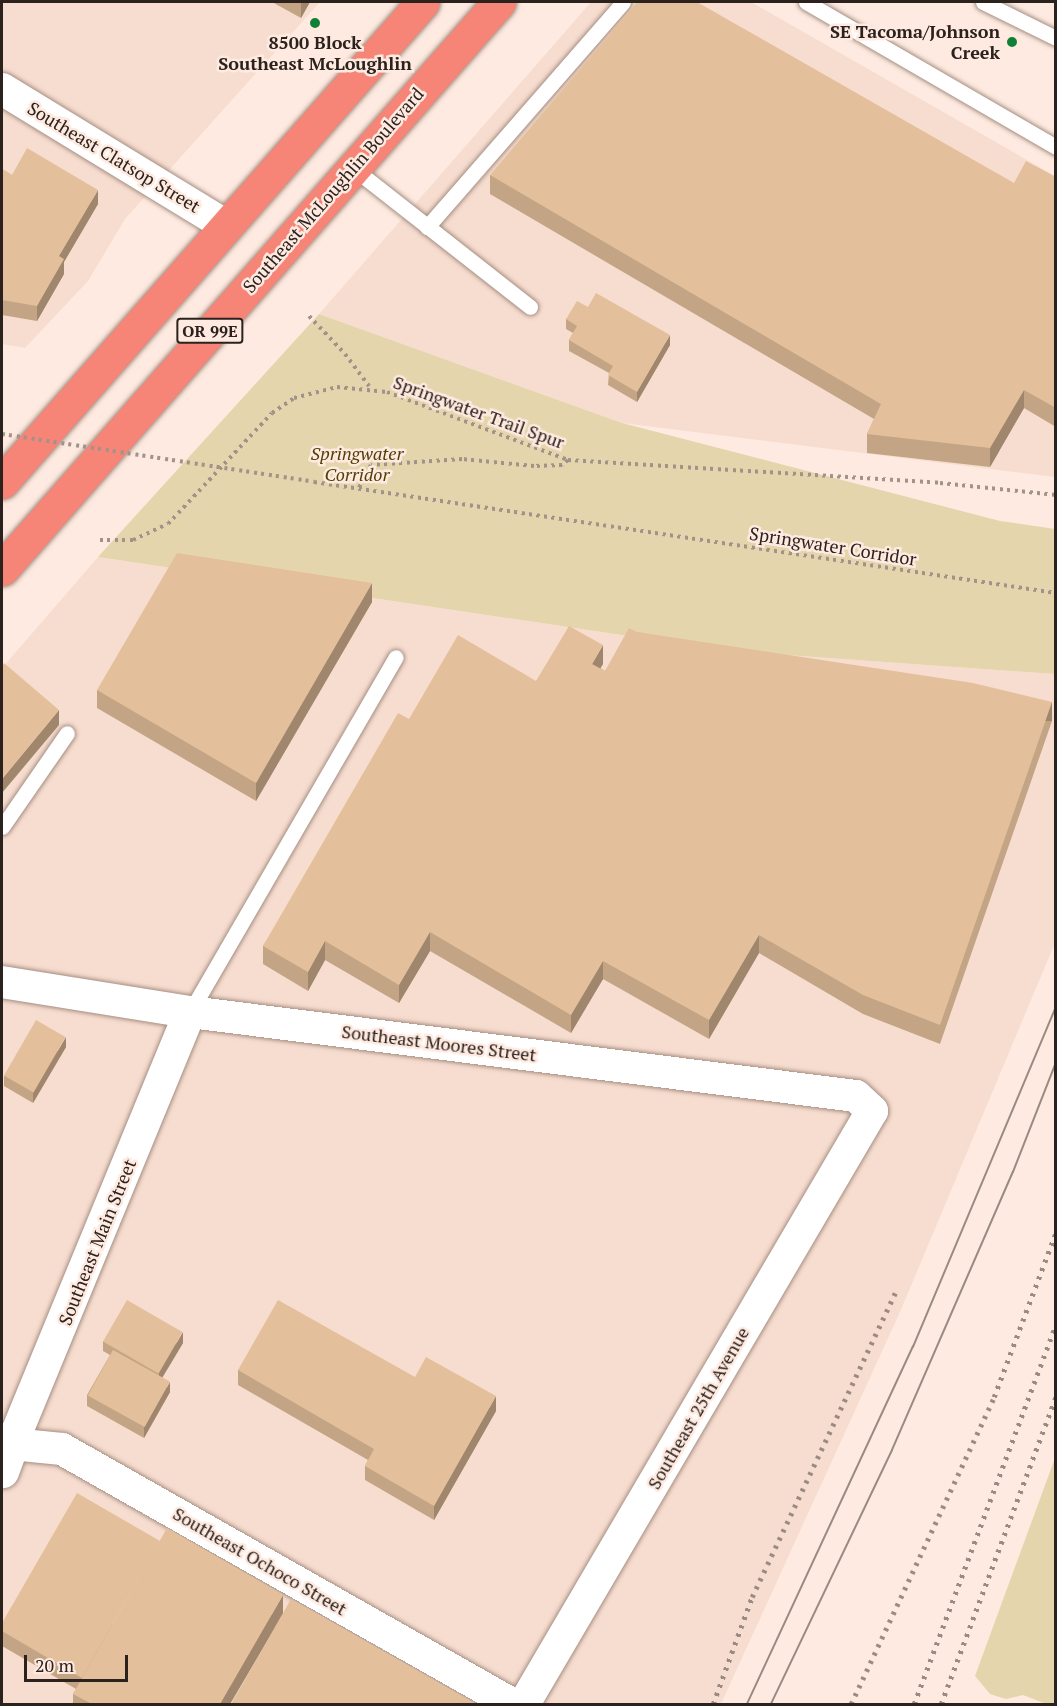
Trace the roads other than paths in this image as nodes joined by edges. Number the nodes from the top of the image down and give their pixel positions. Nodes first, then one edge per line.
1 (423, 2) edge
2 (499, 2) edge
3 (623, 2) edge
4 (806, 2) edge
5 (983, 2) edge
6 (1056, 38) edge
7 (2, 89) edge
8 (1056, 147) edge
9 (353, 168) junction
10 (225, 225) junction
11 (427, 227) junction
12 (530, 307) dead end
13 (2, 482) edge
14 (2, 569) edge
15 (396, 657) dead end
16 (67, 733) dead end
17 (2, 827) edge
18 (2, 982) edge
19 (190, 1012) junction
20 (872, 1111) joint
21 (5, 1451) edge
22 (512, 1704) edge
23 (524, 1704) edge

1 - 10 highway, OR 99E
2 - 9 highway, Southeast McLoughlin Boulevard / OR 99E
3 - 11 lane
4 - 8 lane
5 - 6 lane
7 - 10 street, Southeast Clatsop Street
9 - 11 lane
9 - 14 highway, Southeast McLoughlin Boulevard / OR 99E
10 - 13 highway, OR 99E
11 - 12 lane
15 - 19 lane
16 - 17 lane
18 - 19 street, Southeast Moores Street
19 - 20 street, Southeast Moores Street
19 - 21 street, Southeast Main Street
20 - 23 street, Southeast 25th Avenue
21 - 22 street, Southeast Ochoco Street

